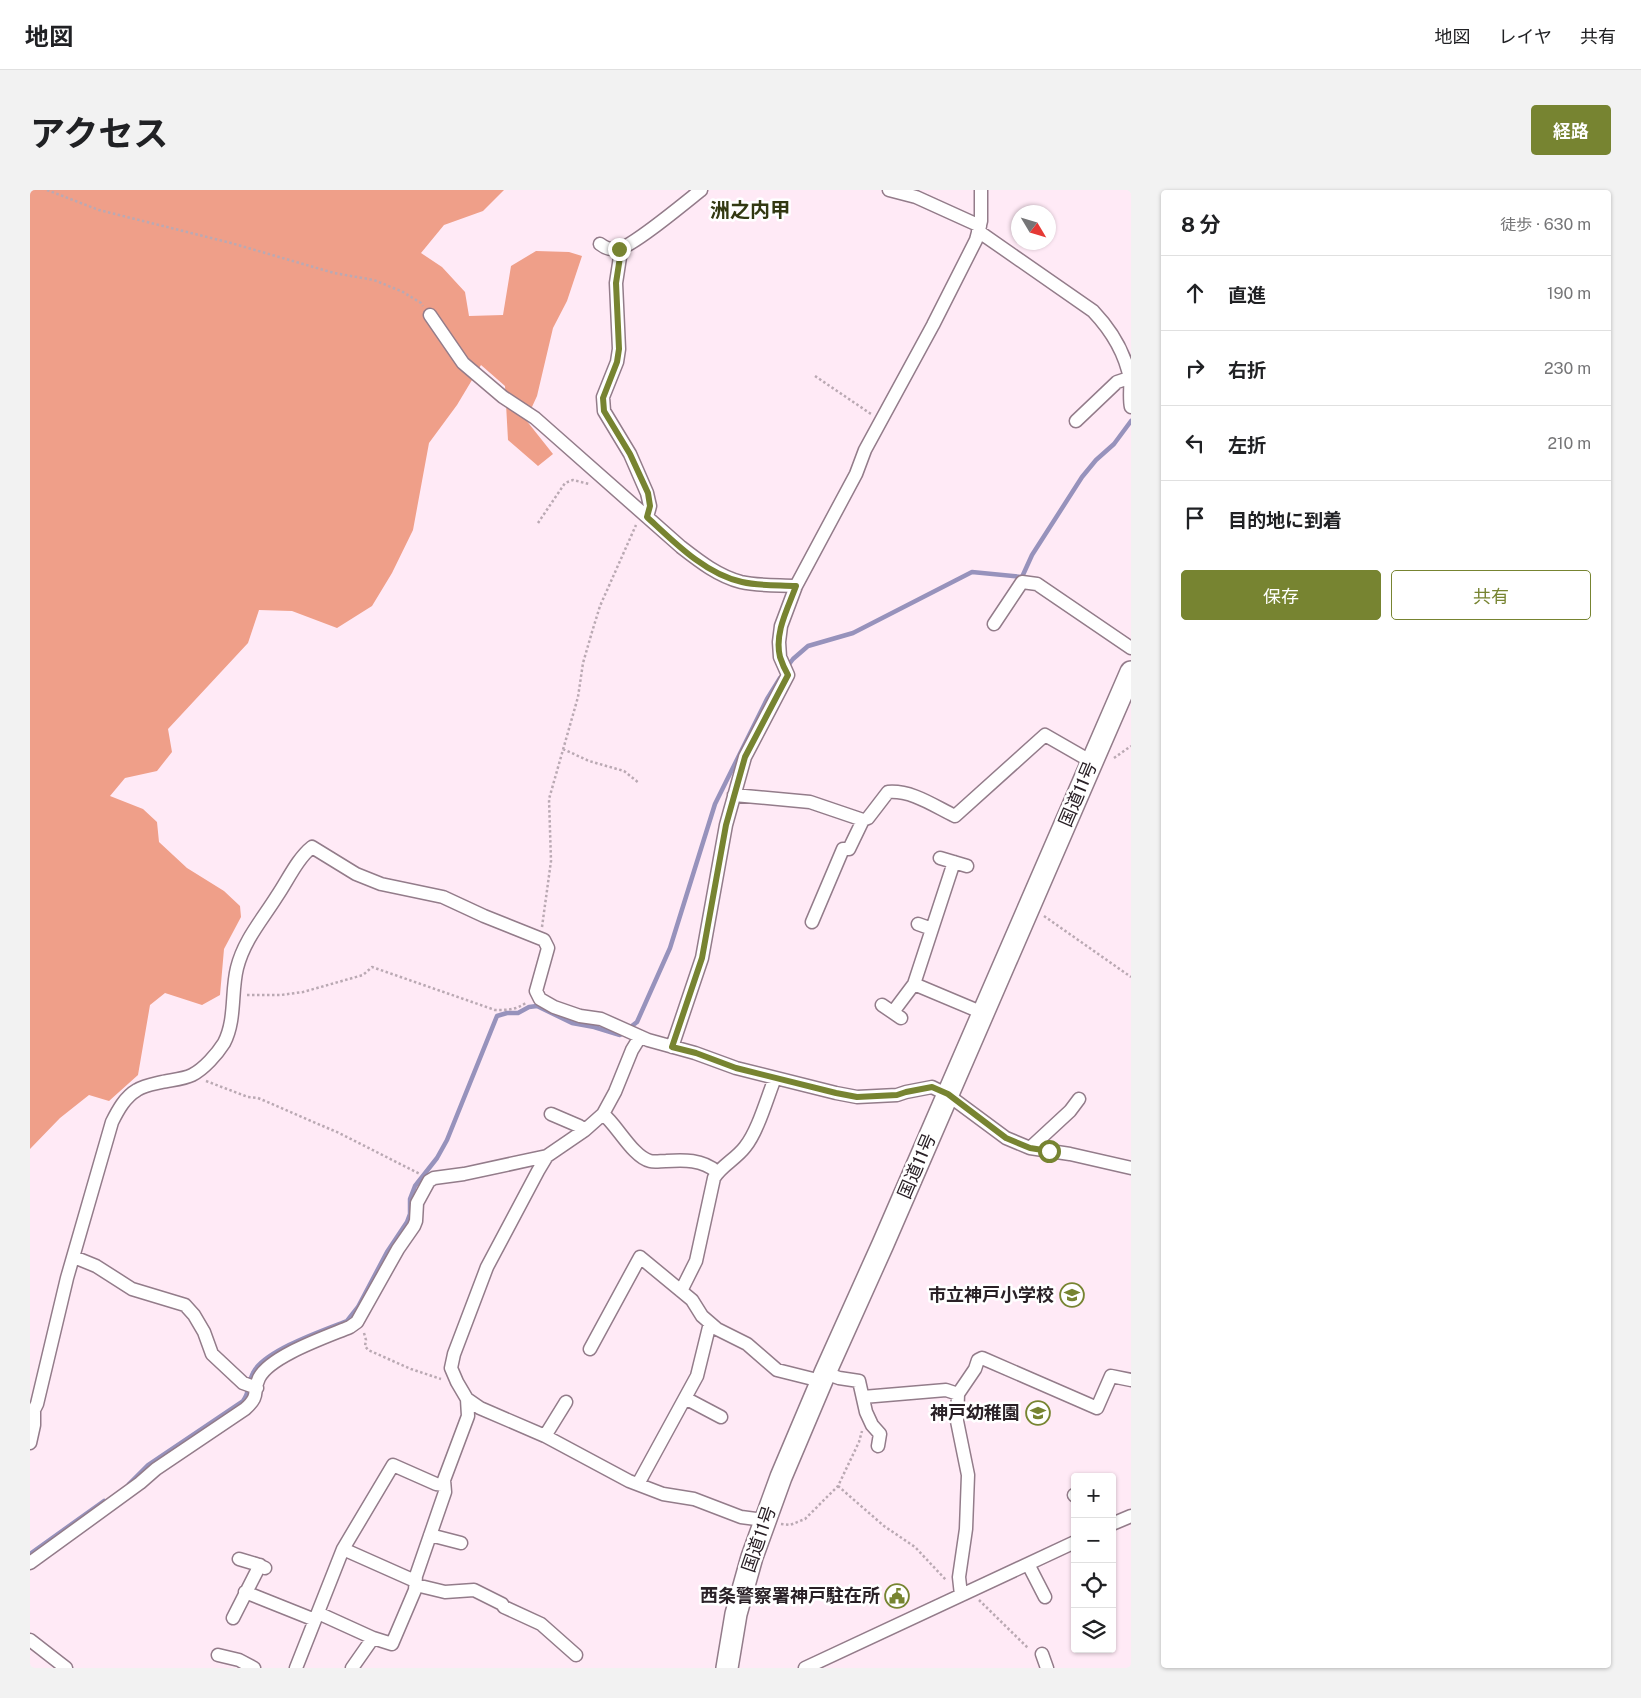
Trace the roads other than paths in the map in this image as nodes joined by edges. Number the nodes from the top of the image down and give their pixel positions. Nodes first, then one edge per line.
1 (701, 190) edge
2 (889, 190) edge
3 (981, 190) edge
4 (979, 229) junction
5 (600, 244) dead end
6 (619, 249) junction
7 (430, 315) road end
8 (1129, 378) junction
9 (1131, 407) edge
10 (1076, 421) dead end
11 (644, 515) junction
12 (796, 586) junction
13 (994, 624) dead end
14 (1131, 648) edge
15 (1131, 672) edge
16 (1092, 762) junction
17 (734, 795) junction
18 (863, 820) junction
19 (940, 858) dead end
20 (954, 862) junction
21 (967, 866) dead end
22 (812, 922) dead end
23 (918, 924) dead end
24 (932, 929) junction
25 (914, 984) junction
26 (882, 1005) dead end
27 (983, 1013) junction
28 (640, 1037) junction
29 (672, 1047) junction
30 (775, 1078) junction
31 (948, 1094) junction
32 (1078, 1099) dead end
33 (551, 1114) dead end
34 (603, 1114) junction
35 (585, 1130) junction
36 (1030, 1148) junction
37 (547, 1156) junction
38 (1131, 1168) edge
39 (718, 1172) junction
40 (74, 1257) junction
41 (681, 1291) junction
42 (710, 1323) junction
43 (590, 1349) dead end
44 (823, 1377) junction
45 (1131, 1380) edge
46 (258, 1388) junction
47 (958, 1394) junction
48 (863, 1397) junction
49 (467, 1398) junction
50 (685, 1398) junction
51 (566, 1402) dead end
52 (32, 1415) edge
53 (721, 1417) dead end
54 (545, 1436) junction
55 (30, 1442) edge
56 (878, 1446) dead end
57 (638, 1484) junction
58 (444, 1485) junction
59 (1131, 1516) edge
60 (764, 1520) junction
61 (1116, 1522) edge
62 (430, 1535) junction
63 (460, 1543) dead end
64 (1071, 1544) edge
65 (343, 1549) junction
66 (239, 1559) dead end
67 (30, 1563) edge
68 (1028, 1564) junction
69 (416, 1583) junction
70 (245, 1592) junction
71 (966, 1593) junction
72 (1044, 1597) dead end
73 (316, 1617) junction
74 (232, 1618) dead end
75 (373, 1638) junction
76 (30, 1640) edge
77 (1042, 1654) dead end
78 (218, 1655) dead end
79 (576, 1655) dead end
80 (66, 1668) edge
81 (254, 1668) edge
82 (296, 1668) edge
83 (352, 1668) edge
84 (726, 1668) edge
85 (805, 1668) edge
86 (1047, 1668) edge

1 - 6 street
2 - 4 street
3 - 4 street
4 - 8 street
4 - 12 street
5 - 6 street
6 - 11 street
7 - 11 street
8 - 9 street
8 - 10 street
11 - 12 street
12 - 17 street
13 - 14 street
15 - 16 highway, 国道11号
16 - 18 street
16 - 27 highway, 国道11号
17 - 18 street
17 - 29 street
18 - 22 street
19 - 20 street
20 - 21 street
20 - 24 street
23 - 24 street
24 - 25 street
25 - 26 street
25 - 27 street
27 - 31 highway, 国道11号
28 - 29 street
28 - 34 street
28 - 40 street
29 - 30 street
30 - 31 street
30 - 39 street
31 - 36 street
31 - 44 highway, 国道11号
32 - 36 street
33 - 35 street
34 - 35 street
34 - 39 street
35 - 37 street
36 - 38 street
37 - 46 street
37 - 49 street
39 - 41 street
40 - 46 street
40 - 52 street
41 - 42 street
41 - 43 street
42 - 44 street
42 - 50 street
44 - 48 street
44 - 60 highway, 国道11号
45 - 47 street
46 - 67 street
47 - 48 street
47 - 71 street
48 - 56 street
49 - 54 street
49 - 58 street
50 - 53 street
50 - 57 street
51 - 54 street
52 - 55 street
54 - 57 street
57 - 60 street
58 - 62 street
58 - 65 street
59 - 61 street
60 - 84 highway, 国道11号
62 - 63 street
62 - 69 street
64 - 68 street
65 - 69 street
65 - 73 street
66 - 70 street
68 - 71 street
68 - 72 street
69 - 75 street
69 - 79 street
70 - 73 street
70 - 74 street
71 - 85 street
73 - 75 street
73 - 82 street
75 - 83 street
76 - 80 street
77 - 86 street
78 - 81 street

